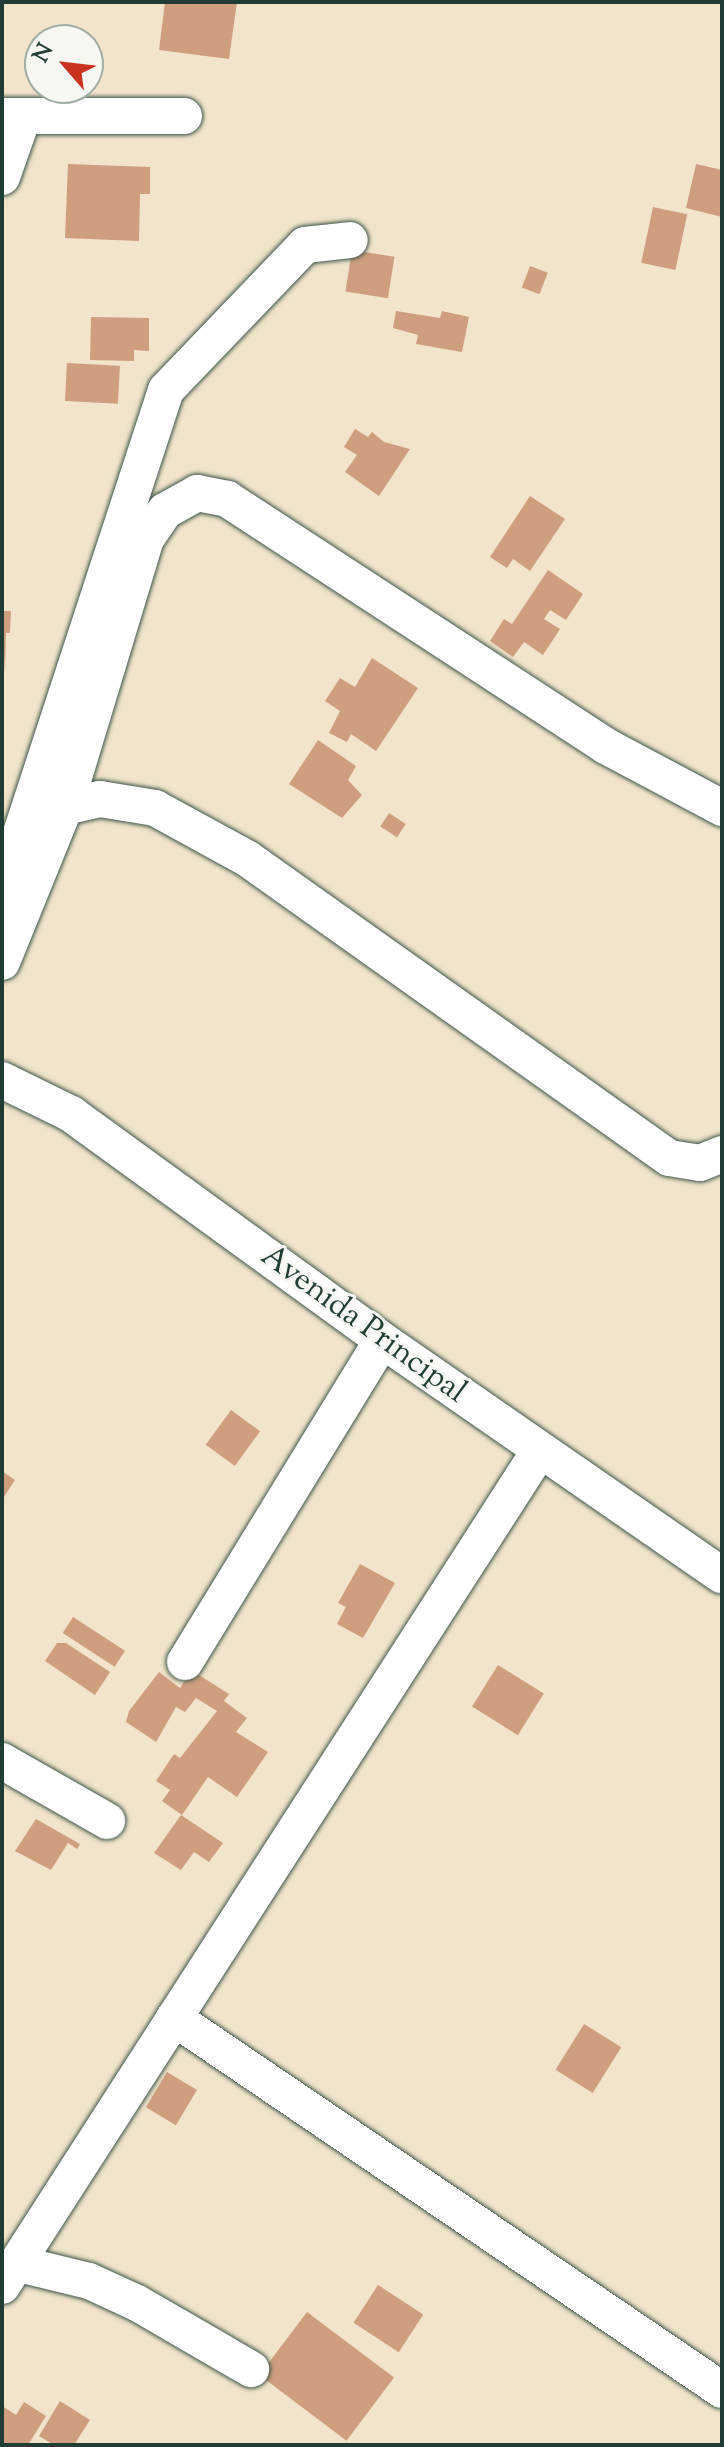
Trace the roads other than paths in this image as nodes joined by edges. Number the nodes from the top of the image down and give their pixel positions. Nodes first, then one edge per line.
1 (12, 116) edge
2 (184, 116) dead end
3 (2, 177) edge
4 (350, 240) dead end
5 (65, 807) junction
6 (722, 808) edge
7 (2, 891) edge
8 (2, 962) edge
9 (2, 1080) edge
10 (722, 1154) edge
11 (382, 1340) junction
12 (540, 1450) junction
13 (722, 1575) edge
14 (185, 1662) dead end
15 (2, 1761) edge
16 (107, 1821) dead end
17 (174, 2018) junction
18 (11, 2275) edge
19 (251, 2369) dead end
20 (722, 2390) edge

1 - 2 street
1 - 3 street
4 - 7 street
5 - 6 street
5 - 8 street
5 - 10 street
9 - 11 street, Avenida Principal
11 - 12 street, Avenida Principal
11 - 14 street
12 - 13 street, Avenida Principal
12 - 17 street
15 - 16 street
17 - 18 street
17 - 20 street
18 - 19 street

